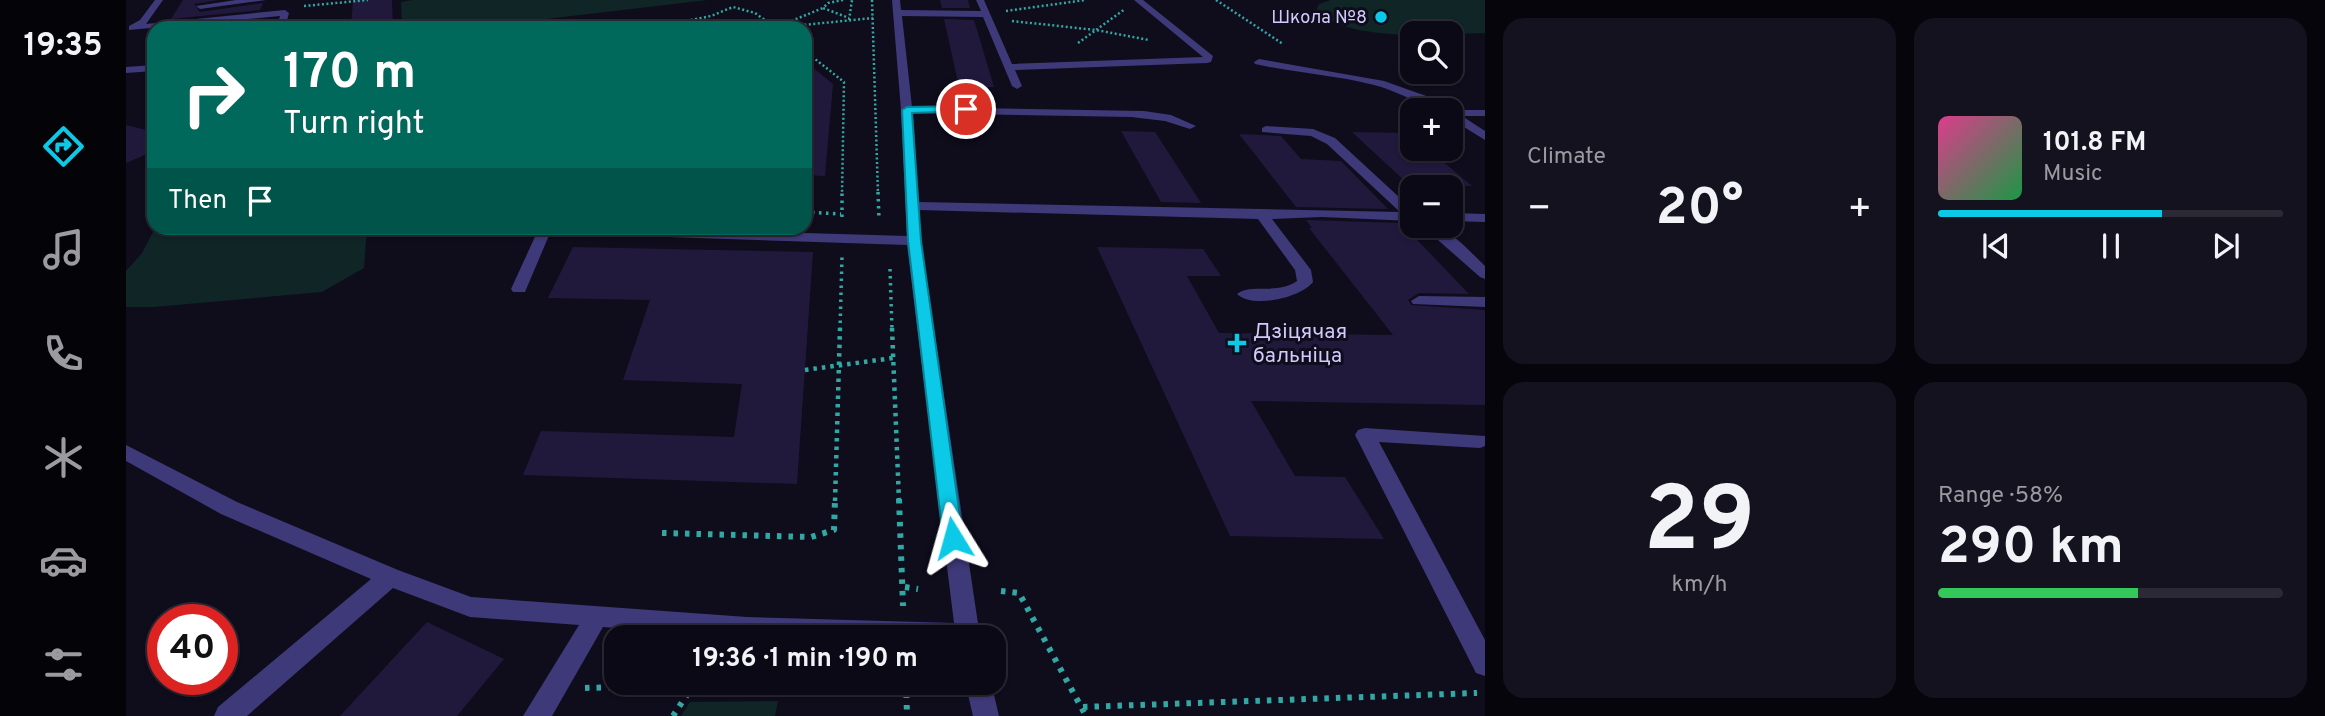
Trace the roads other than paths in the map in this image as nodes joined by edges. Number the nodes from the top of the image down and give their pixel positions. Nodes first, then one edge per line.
1 (159, 0) edge
2 (204, 0) edge
3 (262, 0) edge
4 (980, 0) edge
5 (1138, 0) edge
6 (896, 6) edge
7 (986, 14) junction
8 (216, 21) edge
9 (283, 21) edge
10 (147, 29) edge
11 (129, 31) edge
12 (1259, 62) dead end
13 (1008, 67) junction
14 (147, 68) edge
15 (126, 70) edge
16 (1017, 86) dead end
17 (1424, 98) edge
18 (907, 110) junction
19 (1463, 113) edge
20 (1485, 113) edge
21 (1463, 121) edge
22 (1190, 126) dead end
23 (1266, 130) dead end
24 (1485, 136) edge
25 (913, 206) junction
26 (1400, 206) edge
27 (1262, 215) junction
28 (1400, 216) edge
29 (1463, 217) edge
30 (1485, 218) edge
31 (542, 235) edge
32 (707, 235) edge
33 (1446, 238) edge
34 (914, 241) junction
35 (1485, 274) edge
36 (519, 289) dead end
37 (1245, 294) dead end
38 (1419, 301) dead end
39 (1485, 302) edge
40 (1480, 441) dead end
41 (126, 452) edge
42 (390, 577) junction
43 (596, 617) junction
44 (717, 625) edge
45 (966, 625) edge
46 (1485, 665) edge
47 (981, 695) edge
48 (227, 716) edge
49 (536, 716) edge
50 (986, 716) edge

1 - 11 street
2 - 3 street
4 - 7 street
5 - 13 street
6 - 7 street
6 - 18 street
7 - 13 street
8 - 9 street
10 - 11 street
12 - 17 street
13 - 16 street
14 - 15 street
18 - 22 street
18 - 25 street
19 - 20 street
21 - 24 street
23 - 26 street
25 - 27 street
25 - 34 street
27 - 28 street
27 - 37 street
29 - 30 street
31 - 36 street
32 - 34 street
33 - 35 street
34 - 45 street
38 - 39 street
40 - 46 street
41 - 42 street
42 - 43 street
42 - 48 street
43 - 44 street
43 - 49 street
47 - 50 street

